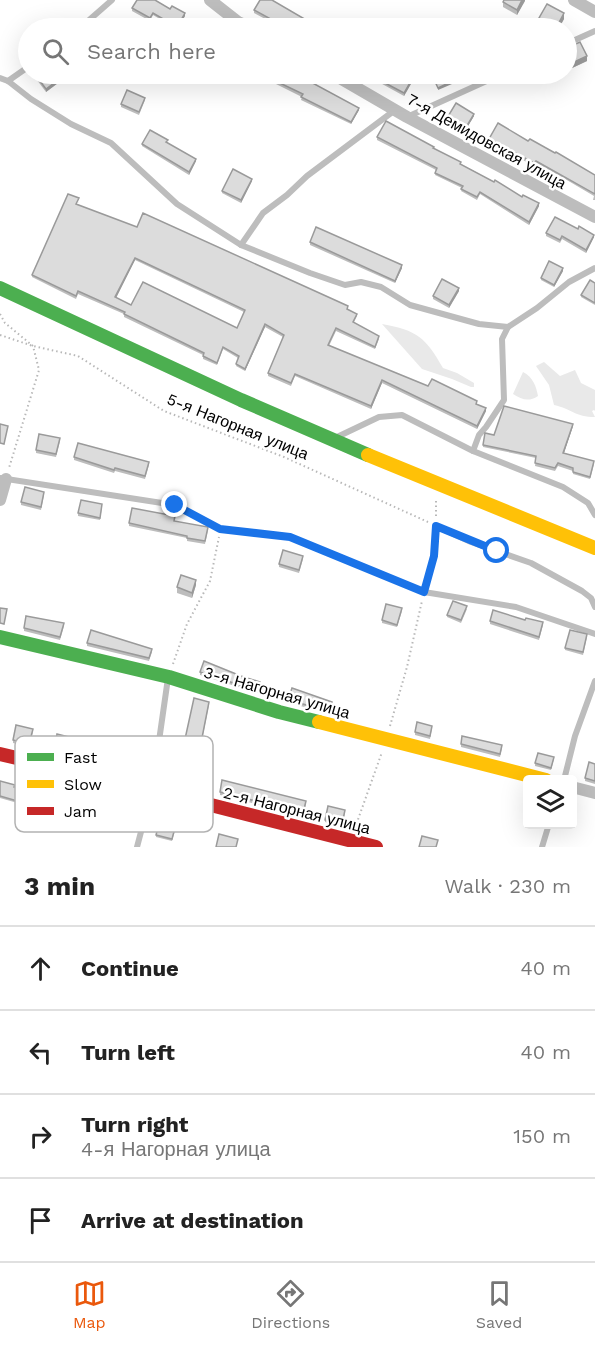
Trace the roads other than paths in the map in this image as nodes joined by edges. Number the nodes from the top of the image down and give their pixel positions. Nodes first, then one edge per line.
1 (112, 0) edge
2 (210, 0) edge
3 (574, 0) edge
4 (595, 12) edge
5 (91, 18) edge
6 (233, 18) edge
7 (595, 31) edge
8 (577, 39) edge
9 (18, 74) edge
10 (0, 78) edge
11 (8, 81) junction
12 (350, 84) edge
13 (480, 84) edge
14 (396, 110) junction
15 (407, 117) junction
16 (595, 218) edge
17 (241, 245) junction
18 (595, 267) edge
19 (0, 288) edge
20 (508, 327) junction
21 (334, 438) junction
22 (473, 451) junction
23 (3, 478) edge
24 (0, 500) edge
25 (591, 505) edge
26 (595, 515) edge
27 (436, 526) road end
28 (595, 548) edge
29 (595, 607) edge
30 (595, 634) edge
31 (0, 637) edge
32 (169, 677) junction
33 (595, 681) edge
34 (160, 736) edge
35 (0, 754) edge
36 (15, 758) edge
37 (526, 775) edge
38 (565, 775) edge
39 (577, 787) edge
40 (595, 793) edge
41 (213, 806) edge
42 (548, 829) edge
43 (141, 832) edge
44 (350, 843) edge
45 (137, 847) edge
46 (376, 847) edge
47 (542, 847) edge

1 - 5 lane
2 - 6 street
3 - 4 street
7 - 8 lane
9 - 11 lane
10 - 11 lane
11 - 17 lane
12 - 14 street, 7-я Демидовская улица
13 - 15 lane
14 - 15 street, 7-я Демидовская улица
14 - 17 lane
15 - 16 street, 7-я Демидовская улица
17 - 20 lane
18 - 20 lane
19 - 21 street
20 - 22 lane
21 - 22 lane
21 - 28 street
22 - 25 lane
23 - 24 street
23 - 30 lane
25 - 26 lane
27 - 29 lane
31 - 32 street, 3-я Нагорная улица
32 - 34 lane
32 - 37 street, 3-я Нагорная улица
33 - 38 lane
35 - 36 street, 2-я Нагорная улица
39 - 40 street
41 - 44 street, 2-я Нагорная улица
42 - 47 lane
43 - 45 lane
44 - 46 street, 2-я Нагорная улица

